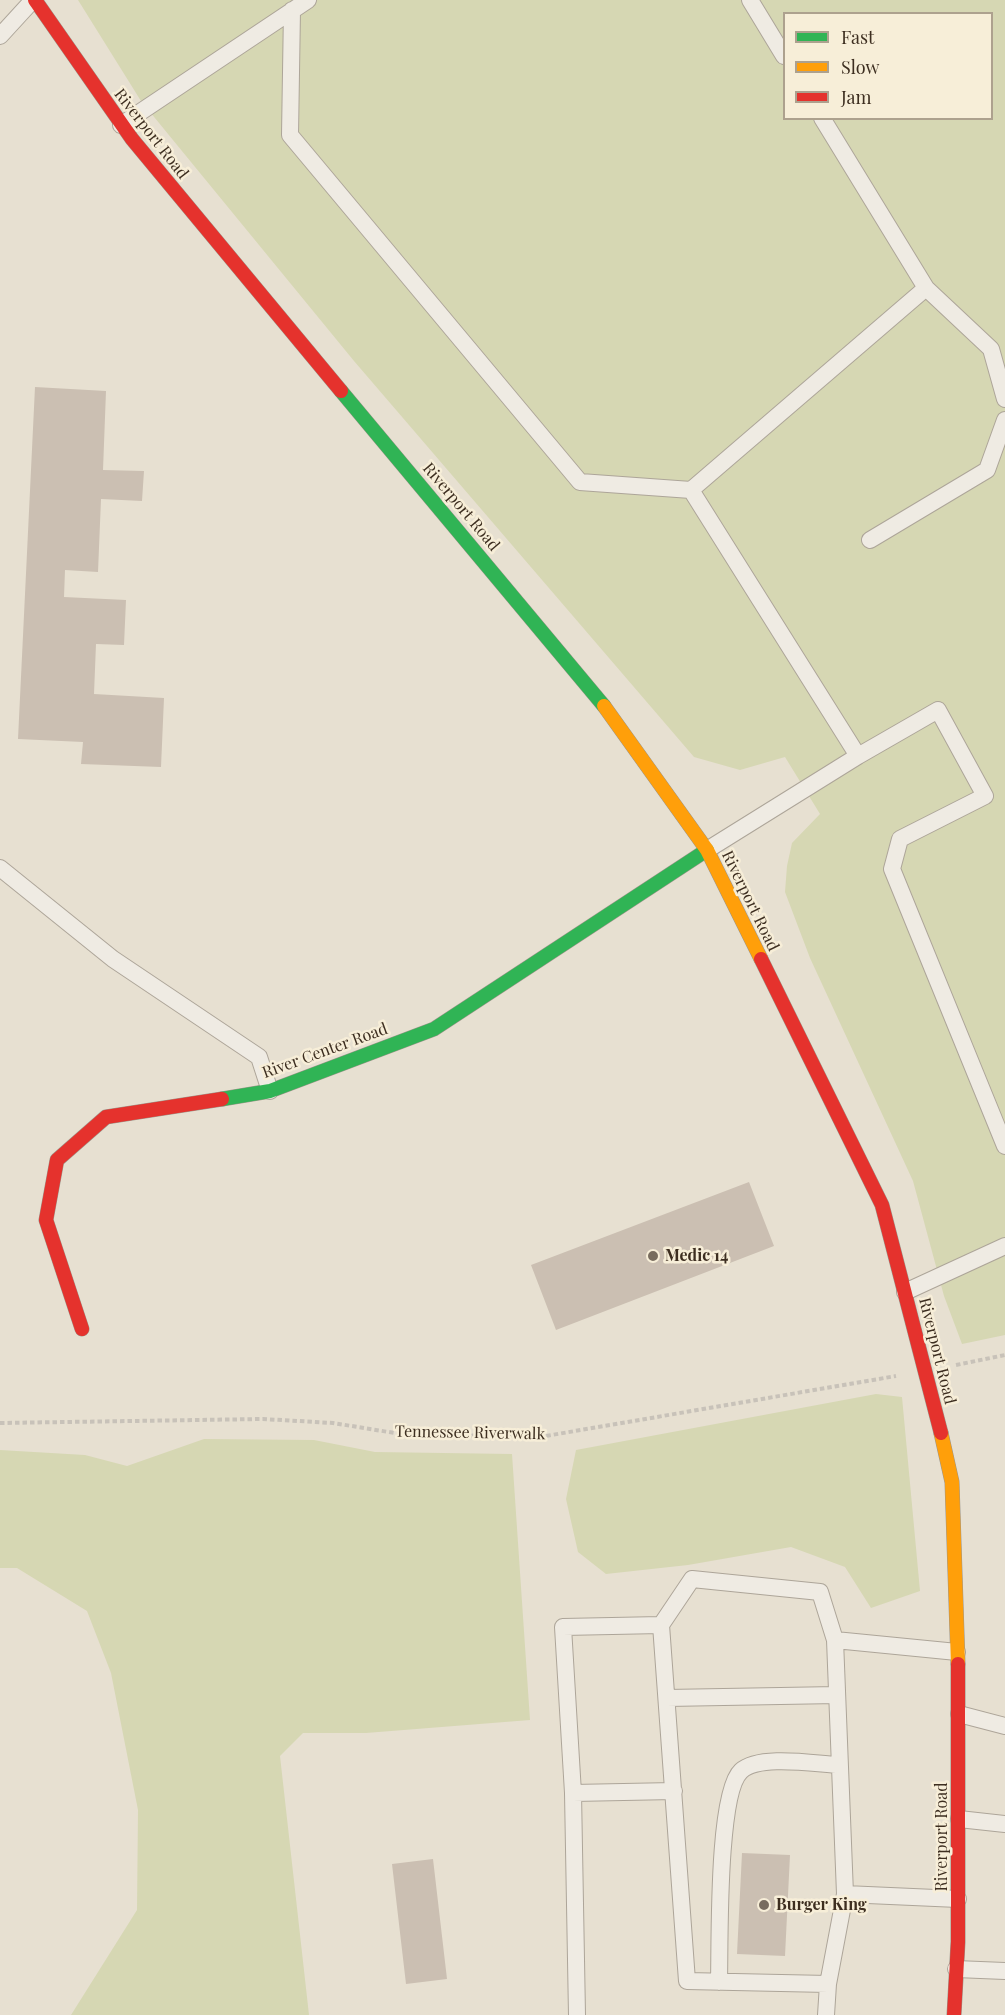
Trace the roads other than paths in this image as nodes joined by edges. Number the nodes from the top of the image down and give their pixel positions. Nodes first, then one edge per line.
1 (34, 0) edge
2 (308, 0) edge
3 (750, 0) edge
4 (292, 10) junction
5 (0, 36) edge
6 (783, 54) edge
7 (823, 120) edge
8 (121, 125) junction
9 (926, 288) junction
10 (1005, 399) edge
11 (1005, 420) edge
12 (691, 490) junction
13 (870, 540) dead end
14 (858, 756) junction
15 (707, 850) junction
16 (0, 868) edge
17 (270, 1091) junction
18 (1005, 1146) edge
19 (1005, 1246) edge
20 (905, 1292) junction
21 (82, 1329) dead end
22 (661, 1625) junction
23 (835, 1640) junction
24 (957, 1652) junction
25 (837, 1695) junction
26 (667, 1698) junction
27 (959, 1714) junction
28 (1005, 1726) edge
29 (839, 1765) junction
30 (674, 1791) junction
31 (573, 1793) junction
32 (959, 1819) junction
33 (1005, 1824) edge
34 (845, 1894) junction
35 (958, 1899) junction
36 (956, 1970) junction
37 (1005, 1971) edge
38 (719, 1982) junction
39 (828, 1984) junction
40 (577, 2015) edge
41 (826, 2015) edge
42 (954, 2015) edge

1 - 5 lane
1 - 8 street, Riverport Road
2 - 4 lane
3 - 6 lane
4 - 8 lane
4 - 12 lane
7 - 9 lane
8 - 15 street, Riverport Road
9 - 10 lane
9 - 12 lane
11 - 13 lane
12 - 14 lane
14 - 15 lane
14 - 18 lane
15 - 17 street, River Center Road
15 - 20 street, Riverport Road
16 - 17 lane
17 - 21 street, River Center Road
19 - 20 lane
20 - 24 street, Riverport Road
22 - 23 lane
22 - 26 lane
22 - 31 lane
23 - 24 lane
23 - 25 lane
24 - 27 street, Riverport Road
25 - 26 lane
25 - 29 lane
26 - 30 lane
27 - 28 lane
27 - 32 street, Riverport Road
29 - 34 lane
29 - 38 lane
30 - 31 lane
30 - 38 lane
31 - 40 lane
32 - 33 lane
32 - 35 street, Riverport Road
34 - 35 lane
34 - 39 lane
35 - 36 street, Riverport Road
36 - 37 lane
36 - 42 street, Riverport Road
38 - 39 lane
39 - 41 lane

